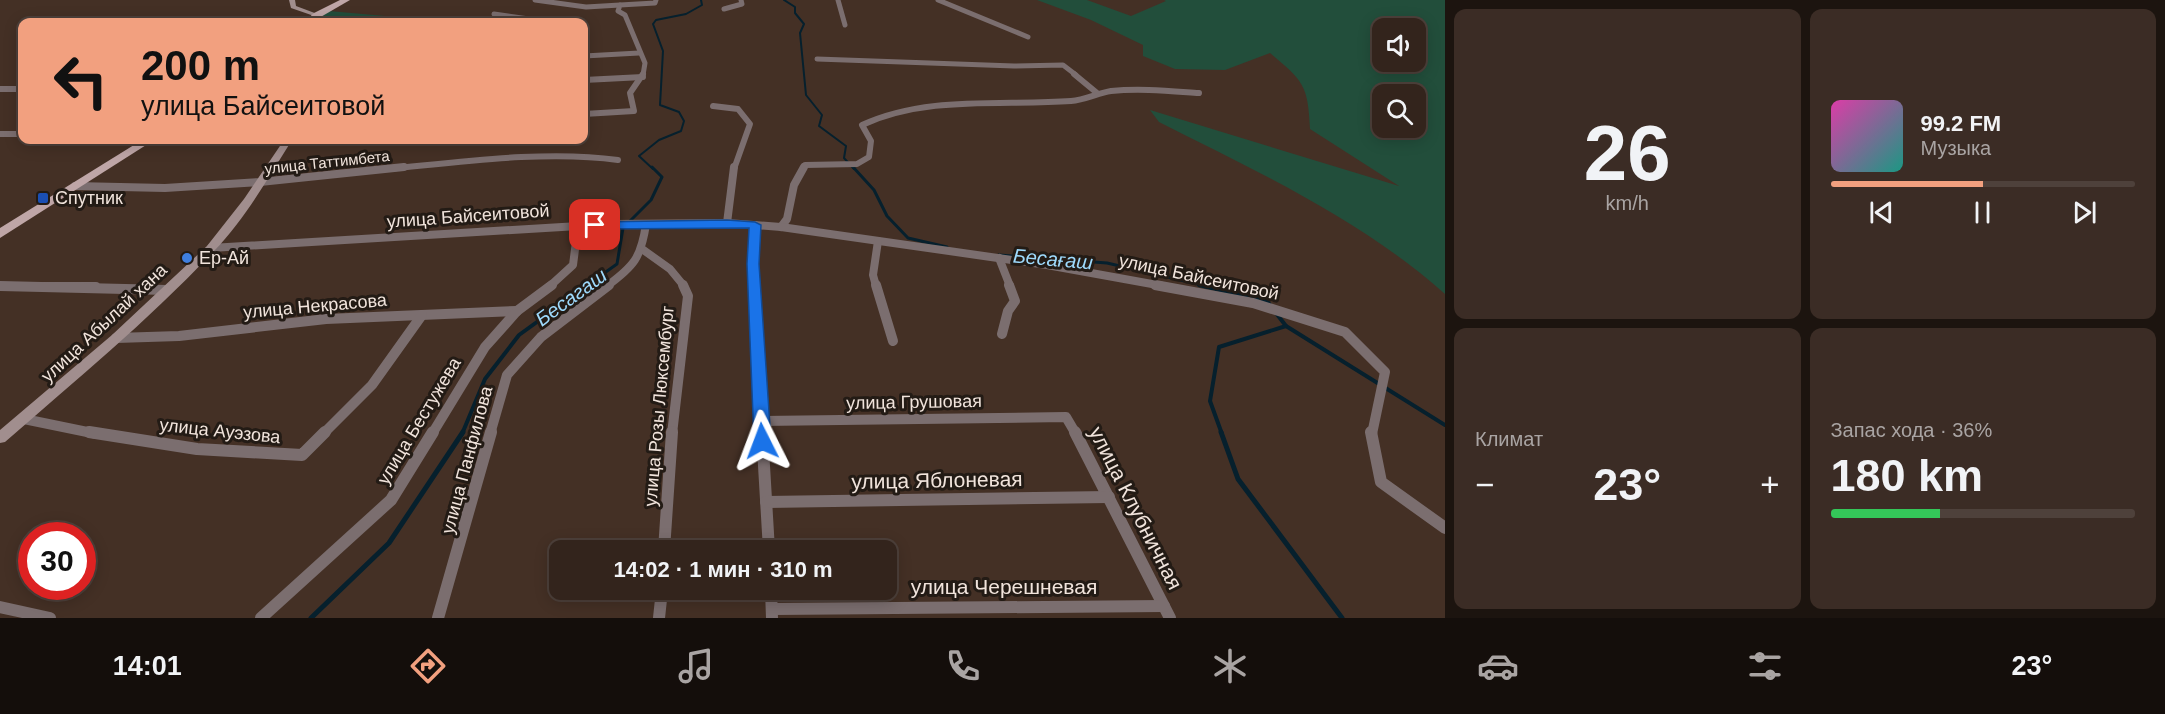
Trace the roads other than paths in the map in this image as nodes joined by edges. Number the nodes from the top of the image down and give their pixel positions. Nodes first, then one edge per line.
1 (292, 0) edge
2 (346, 0) edge
3 (535, 0) edge
4 (656, 0) edge
5 (741, 0) edge
6 (838, 0) edge
7 (938, 0) edge
8 (620, 5) junction
9 (724, 9) dead end
10 (494, 14) dead end
11 (317, 15) junction
12 (313, 18) edge
13 (522, 18) edge
14 (846, 26) dead end
15 (1028, 37) dead end
16 (639, 53) junction
17 (588, 56) edge
18 (817, 59) dead end
19 (643, 77) junction
20 (588, 80) edge
21 (0, 89) edge
22 (18, 89) edge
23 (1097, 93) junction
24 (1199, 93) dead end
25 (713, 106) dead end
26 (588, 114) edge
27 (0, 134) edge
28 (18, 134) edge
29 (143, 144) edge
30 (285, 144) edge
31 (618, 160) dead end
32 (260, 182) junction
33 (75, 186) junction
34 (727, 223) junction
35 (641, 224) junction
36 (755, 225) junction
37 (578, 226) junction
38 (781, 227) junction
39 (0, 234) edge
40 (878, 241) junction
41 (211, 248) junction
42 (642, 249) junction
43 (999, 258) junction
44 (0, 286) edge
45 (166, 290) junction
46 (517, 311) junction
47 (422, 315) junction
48 (1002, 334) dead end
49 (116, 338) junction
50 (893, 341) dead end
51 (1066, 417) joint
52 (24, 419) junction
53 (761, 421) junction
54 (6, 427) edge
55 (0, 438) edge
56 (1109, 497) junction
57 (766, 502) junction
58 (1445, 528) edge
59 (665, 540) edge
60 (768, 540) edge
61 (661, 600) edge
62 (0, 607) edge
63 (1167, 612) edge
64 (772, 613) edge
65 (50, 618) edge
66 (261, 618) edge
67 (438, 618) edge
68 (660, 618) edge

1 - 11 street
2 - 11 main road
3 - 8 street
4 - 8 street
5 - 9 street
6 - 14 street
7 - 15 street
8 - 16 street
10 - 13 street
11 - 12 main road
16 - 17 street
16 - 19 street
18 - 23 street
19 - 20 street
19 - 26 street
21 - 22 street
23 - 24 street
23 - 38 street
25 - 34 street
27 - 28 street
29 - 33 main road
30 - 32 street, улица Абылай хана
31 - 32 street, улица Таттимбета
32 - 33 street, улица Таттимбета
32 - 41 street, улица Абылай хана
33 - 39 main road
34 - 35 street, улица Байсеитовой
34 - 36 street, улица Байсеитовой
35 - 37 street, улица Байсеитовой
35 - 42 street, улица Панфилова
36 - 38 street, улица Байсеитовой
36 - 53 street
37 - 41 street, улица Байсеитовой
37 - 46 street, улица Бестужева
38 - 40 street, улица Байсеитовой
40 - 43 street, улица Байсеитовой
40 - 50 street
41 - 45 street, улица Абылай хана
42 - 59 street, улица Розы Люксембург
42 - 67 street, улица Панфилова
43 - 48 street
43 - 58 street, улица Байсеитовой
44 - 45 street
45 - 49 street, улица Абылай хана
46 - 47 street, улица Некрасова
46 - 66 street, улица Бестужева
47 - 49 street, улица Некрасова
47 - 52 street, улица Ауэзова
49 - 52 street, улица Абылай хана
51 - 53 street, улица Грушовая
51 - 56 street, улица Клубничная
52 - 54 street, улица Абылай хана
53 - 57 street
54 - 55 street, улица Абылай хана
56 - 57 street, улица Яблоневая
56 - 63 street, улица Клубничная
57 - 60 street
61 - 68 street
62 - 65 street
63 - 64 street, улица Черешневая

